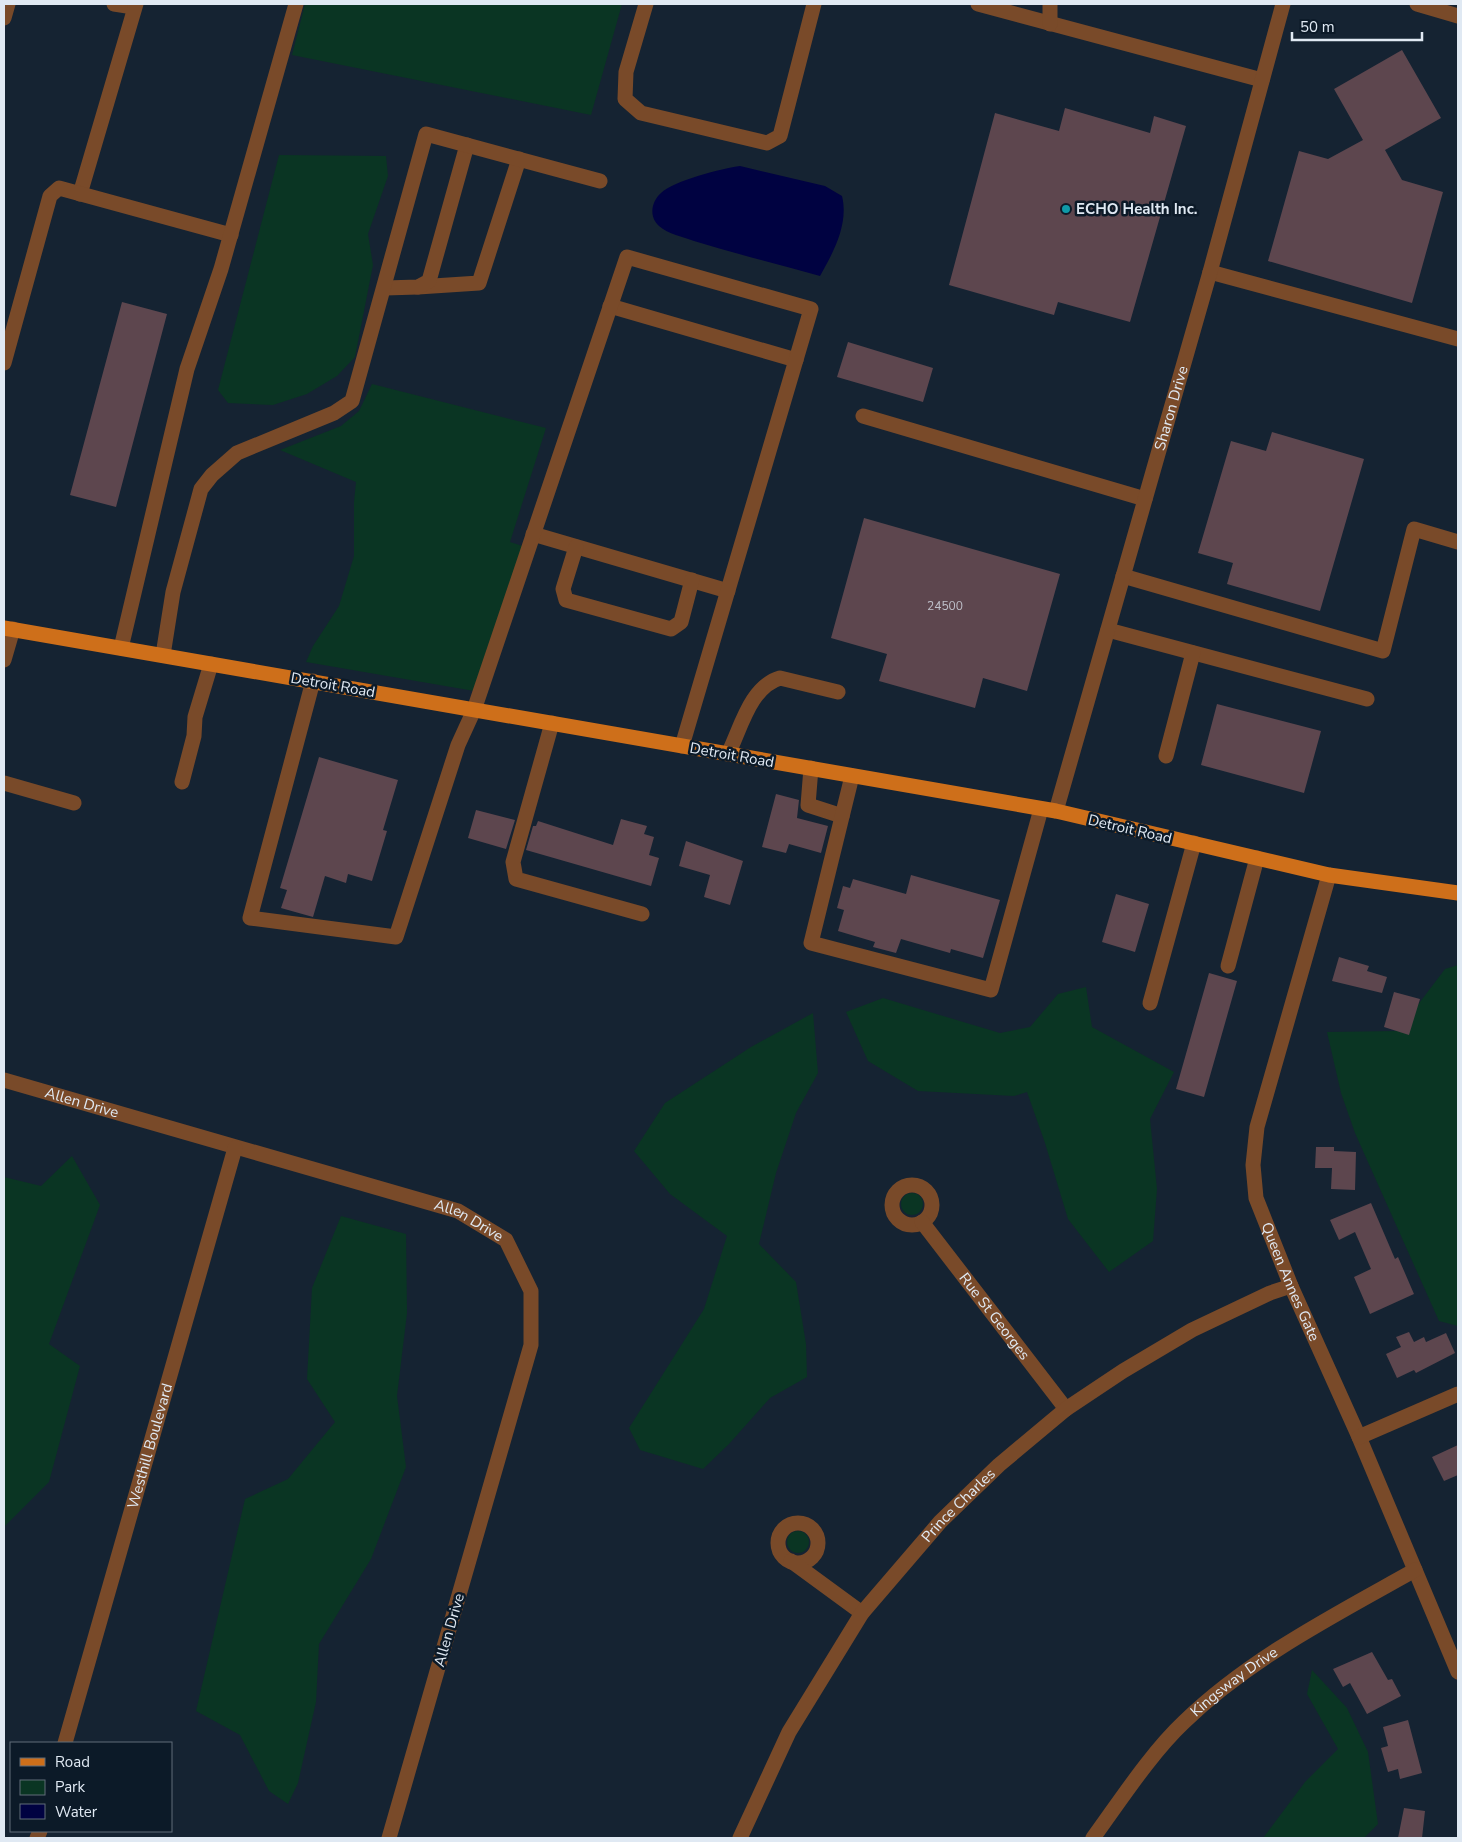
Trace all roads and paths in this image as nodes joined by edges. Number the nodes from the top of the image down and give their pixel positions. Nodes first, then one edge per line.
1 (8, 4) edge
2 (114, 4) edge
3 (134, 4) edge
4 (296, 4) edge
5 (646, 4) edge
6 (814, 4) edge
7 (978, 4) edge
8 (1050, 4) edge
9 (1282, 4) edge
10 (1417, 4) edge
11 (1458, 16) edge
12 (4, 18) edge
13 (1050, 24) junction
14 (1262, 80) junction
15 (467, 145) junction
16 (519, 159) junction
17 (600, 180) dead end
18 (80, 194) junction
19 (231, 236) junction
20 (1210, 272) junction
21 (418, 287) junction
22 (385, 288) junction
23 (610, 306) junction
24 (1458, 339) edge
25 (796, 360) junction
26 (4, 363) edge
27 (863, 416) dead end
28 (1145, 499) junction
29 (533, 534) junction
30 (1458, 542) edge
31 (576, 547) junction
32 (1124, 576) junction
33 (692, 580) junction
34 (728, 591) junction
35 (8, 628) edge
36 (1108, 630) junction
37 (121, 648) junction
38 (1193, 653) junction
39 (163, 655) junction
40 (4, 660) edge
41 (211, 664) junction
42 (313, 681) junction
43 (838, 692) dead end
44 (1367, 699) dead end
45 (474, 710) junction
46 (552, 723) junction
47 (682, 746) junction
48 (728, 754) junction
49 (1166, 756) dead end
50 (810, 768) junction
51 (852, 776) junction
52 (182, 782) dead end
53 (4, 783) edge
54 (74, 803) dead end
55 (1049, 810) junction
56 (842, 816) junction
57 (1194, 843) junction
58 (1257, 858) junction
59 (1330, 875) junction
60 (1458, 893) edge
61 (642, 914) dead end
62 (1228, 966) dead end
63 (1150, 1003) dead end
64 (4, 1080) edge
65 (235, 1148) junction
66 (922, 1222) dead end
67 (1291, 1286) junction
68 (1458, 1394) edge
69 (1066, 1409) junction
70 (1359, 1437) junction
71 (791, 1561) dead end
72 (1414, 1570) junction
73 (862, 1613) junction
74 (1458, 1672) edge
75 (65, 1742) edge
76 (389, 1838) edge
77 (740, 1838) edge
78 (1093, 1838) edge

1 - 12 street
2 - 3 street
3 - 18 street
4 - 19 street
5 - 6 street
7 - 13 street
8 - 13 street
9 - 14 street, Sharon Drive
10 - 11 street
13 - 14 street
14 - 20 street, Sharon Drive
15 - 16 street
15 - 21 street
15 - 22 street
16 - 17 street
16 - 21 street
18 - 19 street
18 - 26 street
19 - 37 street
20 - 24 street
20 - 28 street, Sharon Drive
21 - 22 street
22 - 39 street
23 - 25 street
23 - 25 street
23 - 29 street
25 - 34 street
27 - 28 street
28 - 32 street, Sharon Drive
29 - 31 street
29 - 45 street
30 - 32 street
31 - 33 street
31 - 33 street
32 - 36 street, Sharon Drive
33 - 34 street
34 - 47 street
35 - 37 main road, Detroit Road
35 - 40 street
36 - 38 street
36 - 55 street, Sharon Drive
37 - 39 main road, Detroit Road
38 - 44 street
38 - 49 street
39 - 41 main road, Detroit Road
41 - 42 main road, Detroit Road
41 - 52 street
42 - 45 main road, Detroit Road
42 - 45 street
43 - 48 street
45 - 46 main road, Detroit Road
46 - 47 main road, Detroit Road
46 - 61 street
47 - 48 main road, Detroit Road
48 - 50 main road, Detroit Road
50 - 51 main road, Detroit Road
50 - 56 street
51 - 55 main road, Detroit Road
51 - 56 street
53 - 54 street
55 - 56 street, Sharon Drive
55 - 57 main road, Detroit Road
57 - 58 main road, Detroit Road
57 - 63 street
58 - 59 main road, Detroit Road
58 - 62 street
59 - 60 main road, Detroit Road
59 - 67 street, Queen Annes Gate
64 - 65 street, Allen Drive
65 - 75 street, Westhill Boulevard
65 - 76 street, Allen Drive
66 - 69 street, Rue St Georges
67 - 69 street, Prince Charles
67 - 70 street, Queen Annes Gate
68 - 70 street
69 - 73 street, Prince Charles
70 - 72 street, Queen Annes Gate
71 - 73 street
72 - 74 street, Queen Annes Gate
72 - 78 street, Kingsway Drive
73 - 77 street, Prince Charles

